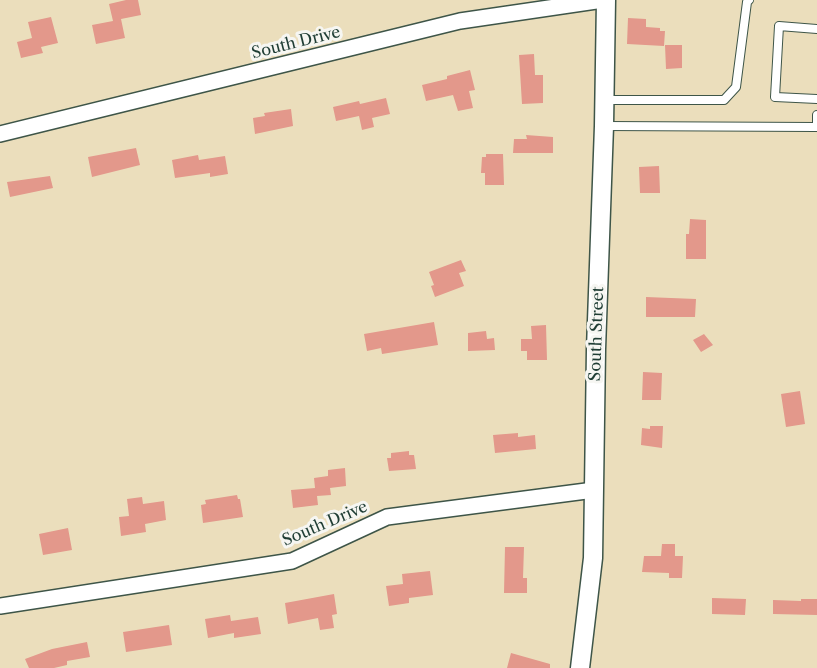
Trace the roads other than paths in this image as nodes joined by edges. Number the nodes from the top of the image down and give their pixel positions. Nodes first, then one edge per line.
1 (604, 0) edge
2 (749, 0) edge
3 (817, 28) edge
4 (817, 99) edge
5 (605, 100) junction
6 (817, 116) edge
7 (604, 126) junction
8 (817, 127) edge
9 (0, 134) edge
10 (594, 490) junction
11 (0, 606) edge
12 (580, 668) edge

1 - 5 street, South Street
1 - 9 street, South Drive
2 - 5 lane
3 - 4 lane
5 - 7 street, South Street
6 - 8 lane
7 - 8 lane
7 - 10 street, South Street
10 - 11 street, South Drive
10 - 12 street, South Street

